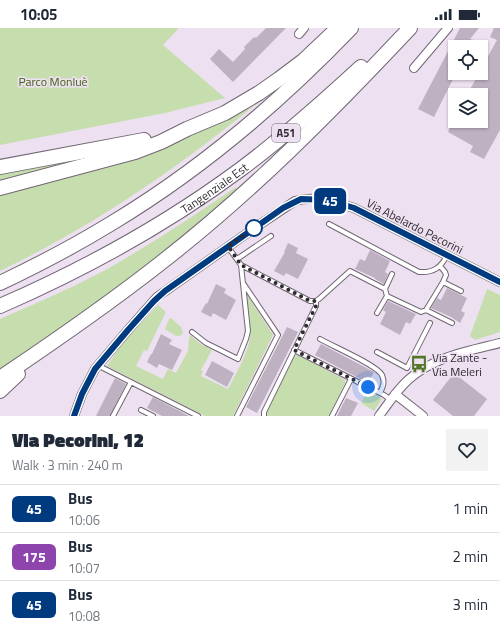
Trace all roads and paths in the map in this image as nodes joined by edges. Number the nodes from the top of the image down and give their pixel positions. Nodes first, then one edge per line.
1 (338, 28) edge
2 (351, 28) edge
3 (399, 28) edge
4 (410, 28) edge
5 (448, 28) edge
6 (414, 68) dead end
7 (187, 129) junction
8 (0, 167) edge
9 (0, 188) edge
10 (329, 224) dead end
11 (271, 236) dead end
12 (228, 246) junction
13 (447, 256) junction
14 (237, 259) junction
15 (241, 265) junction
16 (440, 266) junction
17 (392, 274) dead end
18 (242, 282) junction
19 (443, 282) junction
20 (500, 282) edge
21 (0, 283) edge
22 (385, 289) junction
23 (461, 291) dead end
24 (387, 296) junction
25 (316, 301) junction
26 (0, 306) edge
27 (426, 310) junction
28 (377, 313) dead end
29 (430, 323) dead end
30 (452, 323) dead end
31 (192, 332) dead end
32 (62, 336) junction
33 (320, 339) dead end
34 (500, 343) edge
35 (294, 350) junction
36 (377, 352) dead end
37 (103, 368) dead end
38 (407, 368) junction
39 (413, 368) dead end
40 (0, 378) edge
41 (351, 379) junction
42 (131, 382) junction
43 (0, 391) edge
44 (380, 393) junction
45 (393, 397) junction
46 (140, 410) dead end
47 (74, 416) edge
48 (113, 416) edge
49 (153, 416) edge
50 (198, 416) edge
51 (236, 416) edge
52 (264, 416) edge
53 (332, 416) edge
54 (379, 416) edge
55 (423, 416) edge

1 - 7 highway
2 - 21 highway, A51
3 - 26 highway, Tangenziale Est / A51
4 - 32 highway
5 - 6 street
7 - 8 highway
7 - 9 highway
10 - 16 lane
11 - 14 lane
12 - 13 street, Via Abelardo Pecorini
12 - 14 lane
12 - 47 street, Via Abelardo Pecorini
13 - 16 lane
13 - 20 street, Via Abelardo Pecorini
14 - 15 lane
15 - 18 lane
15 - 25 lane
16 - 19 lane
17 - 22 lane
18 - 31 lane
18 - 51 lane
19 - 23 lane
19 - 27 lane
22 - 24 lane
22 - 25 lane
24 - 27 lane
24 - 28 lane
25 - 35 lane
27 - 30 lane
29 - 38 lane
32 - 40 highway
32 - 43 highway
33 - 44 lane
34 - 45 street
35 - 41 lane
35 - 52 lane
36 - 38 lane
37 - 42 lane
38 - 39 lane
41 - 44 lane
41 - 53 lane
42 - 48 lane
42 - 50 lane
44 - 45 lane
45 - 54 street
45 - 55 street
46 - 49 lane

